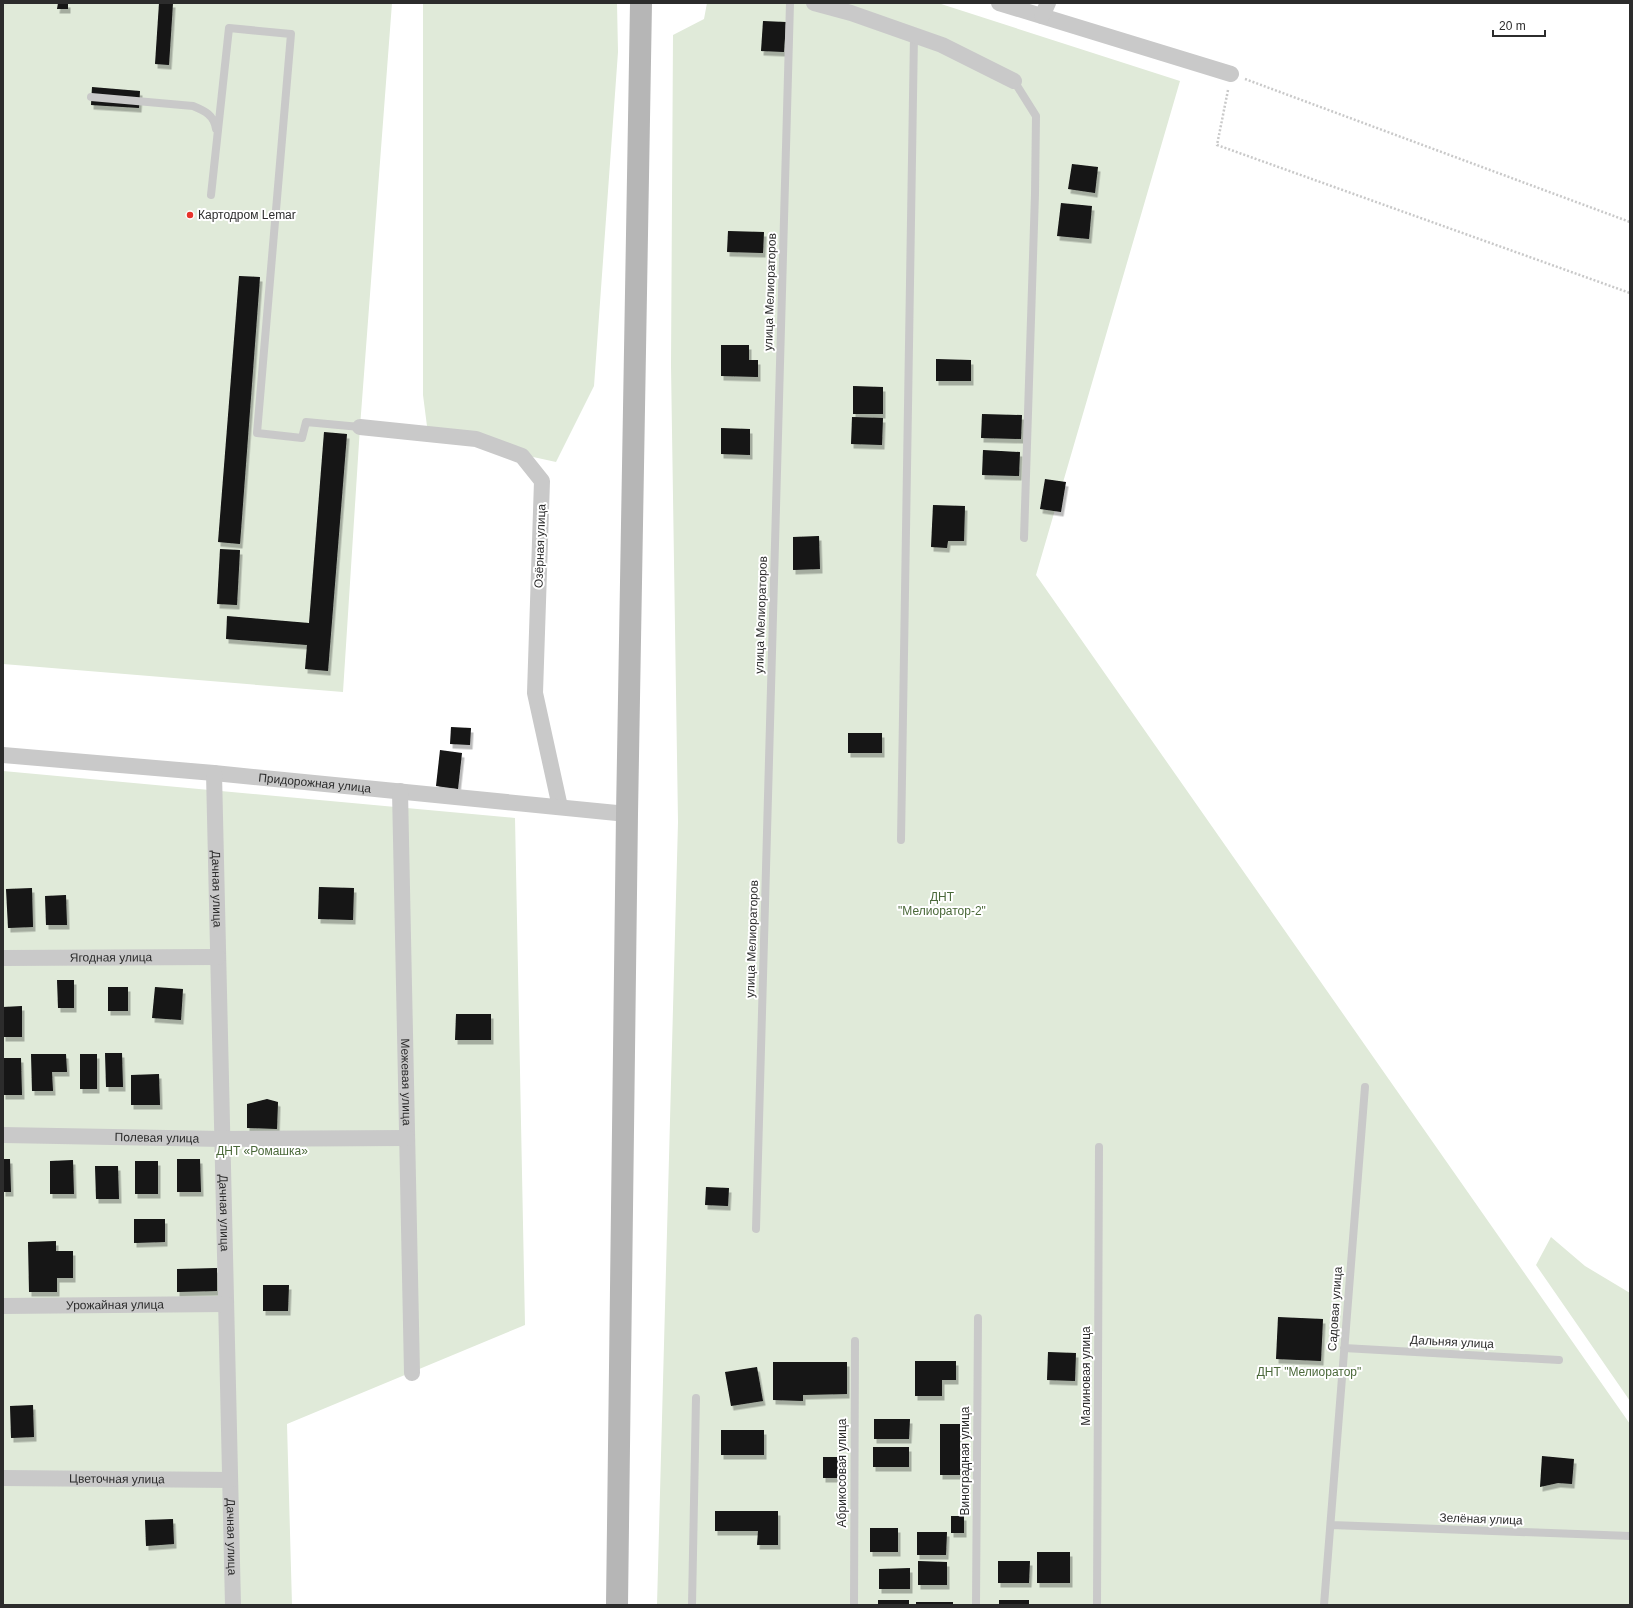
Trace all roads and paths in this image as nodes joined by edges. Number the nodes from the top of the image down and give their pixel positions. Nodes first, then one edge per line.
1 (641, 3) edge
2 (790, 3) edge
3 (814, 3) edge
4 (999, 3) edge
5 (1045, 10) edge
6 (914, 35) junction
7 (1232, 74) junction
8 (1014, 81) joint
9 (91, 97) dead end
10 (217, 136) junction
11 (211, 195) dead end
12 (1630, 222) edge
13 (1630, 293) edge
14 (360, 427) joint
15 (1024, 538) dead end
16 (3, 756) edge
17 (214, 772) junction
18 (400, 791) junction
19 (560, 807) junction
20 (627, 814) junction
21 (900, 840) dead end
22 (218, 957) junction
23 (3, 958) edge
24 (1365, 1087) dead end
25 (3, 1135) edge
26 (407, 1138) junction
27 (222, 1139) junction
28 (1099, 1147) dead end
29 (756, 1229) dead end
30 (226, 1304) junction
31 (3, 1306) edge
32 (978, 1318) dead end
33 (855, 1341) dead end
34 (1344, 1348) junction
35 (1559, 1360) dead end
36 (412, 1373) dead end
37 (696, 1398) dead end
38 (3, 1478) edge
39 (230, 1480) junction
40 (1331, 1525) junction
41 (1630, 1536) edge
42 (233, 1605) edge
43 (617, 1605) edge
44 (692, 1605) edge
45 (854, 1605) edge
46 (976, 1605) edge
47 (1097, 1605) edge
48 (1324, 1605) edge

1 - 20 main road
2 - 29 lane, улица Мелиораторов
3 - 6 street
4 - 5 street
5 - 7 street
6 - 8 street
6 - 21 lane
7 - 12 path
7 - 13 path
8 - 15 lane
9 - 10 lane
10 - 11 lane
10 - 14 lane
14 - 19 street, Озёрная улица
16 - 17 street, Придорожная улица
17 - 18 street, Придорожная улица
17 - 22 street, Дачная улица
18 - 19 street, Придорожная улица
18 - 26 street, Межевая улица
19 - 20 street, Придорожная улица
20 - 43 main road
22 - 23 street, Ягодная улица
22 - 27 street, Дачная улица
24 - 34 lane, Садовая улица
25 - 27 street, Полевая улица
26 - 27 street, Полевая улица
26 - 36 street, Межевая улица
27 - 30 street, Дачная улица
28 - 47 lane, Малиновая улица
30 - 31 street, Урожайная улица
30 - 39 street, Дачная улица
32 - 46 lane, Виноградная улица
33 - 45 lane, Абрикосовая улица
34 - 35 lane, Дальняя улица
34 - 40 lane, Садовая улица
37 - 44 lane
38 - 39 street, Цветочная улица
39 - 42 street, Дачная улица
40 - 41 lane, Зелёная улица
40 - 48 lane, Садовая улица

